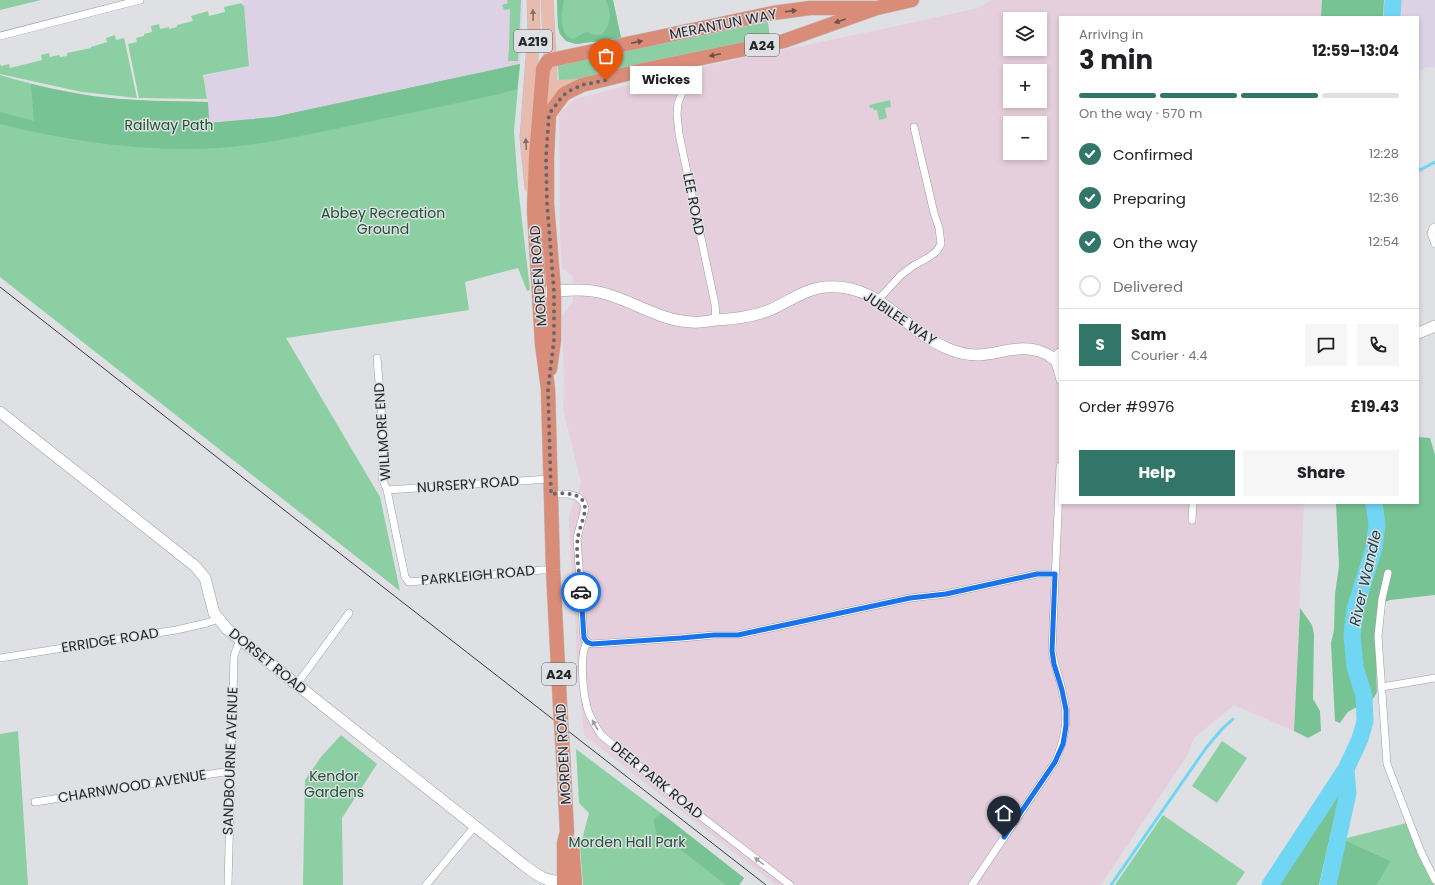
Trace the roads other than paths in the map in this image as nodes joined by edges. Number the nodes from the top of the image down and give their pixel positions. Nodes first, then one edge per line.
1 (140, 0) edge
2 (533, 0) edge
3 (548, 0) edge
4 (912, 0) edge
5 (124, 2) edge
6 (877, 8) junction
7 (0, 36) edge
8 (551, 60) junction
9 (540, 85) junction
10 (582, 85) junction
11 (684, 88) dead end
12 (549, 114) junction
13 (914, 127) dead end
14 (1435, 227) edge
15 (1435, 244) edge
16 (554, 291) junction
17 (538, 292) junction
18 (878, 300) junction
19 (716, 320) junction
20 (1435, 326) edge
21 (1419, 333) edge
22 (1057, 356) edge
23 (377, 358) dead end
24 (1059, 372) edge
25 (548, 389) junction
26 (0, 412) edge
27 (550, 479) junction
28 (1059, 488) edge
29 (387, 490) junction
30 (551, 494) junction
31 (1192, 504) edge
32 (1192, 520) dead end
33 (553, 570) junction
34 (1388, 573) dead end
35 (1055, 574) junction
36 (404, 577) joint
37 (349, 613) dead end
38 (218, 619) junction
39 (240, 639) junction
40 (587, 642) junction
41 (0, 658) edge
42 (1435, 678) edge
43 (297, 684) junction
44 (1382, 687) junction
45 (230, 771) junction
46 (35, 802) dead end
47 (475, 826) junction
48 (1435, 880) edge
49 (568, 884) edge
50 (228, 885) edge
51 (426, 885) edge
52 (790, 885) edge
53 (972, 885) edge

1 - 5 street
9 -> 2 main road, MORDEN ROAD / A219
3 - 8 main road, A219
4 - 6 highway, MERANTUN WAY / A24
5 - 7 street
8 -> 6 highway, MERANTUN WAY / A24
6 -> 10 highway, MERANTUN WAY / A24
8 - 9 highway, MORDEN ROAD / A24
9 - 10 main road
9 - 12 main road, MORDEN ROAD / A219
17 -> 9 highway, MORDEN ROAD / A24
10 - 12 highway, MERANTUN WAY / A24
11 - 19 street, LEE ROAD
12 - 16 highway, MORDEN ROAD / A24
13 - 18 street
14 - 15 street
16 - 17 main road, JUBILEE WAY
16 - 19 main road, JUBILEE WAY
16 - 25 highway, MORDEN ROAD / A24
17 - 25 highway, MORDEN ROAD / A24
18 - 19 main road, JUBILEE WAY
18 - 22 main road, JUBILEE WAY
20 - 21 main road
22 - 24 street
23 - 29 street, WILLMORE END
25 - 27 highway, MORDEN ROAD / A24
26 - 38 main road, DORSET ROAD
27 - 29 street, NURSERY ROAD
27 - 30 highway, MORDEN ROAD / A24
28 - 35 street
29 - 36 street, WILLMORE END
30 - 33 highway, MORDEN ROAD / A24
30 - 40 street
31 - 32 street
33 - 36 street, PARKLEIGH ROAD
33 - 49 highway, MORDEN ROAD / A24, bridge
34 - 44 street
35 - 40 street
35 - 53 street
37 - 43 street
38 - 39 main road, DORSET ROAD
38 - 41 street, ERRIDGE ROAD
39 - 43 main road, DORSET ROAD
39 - 45 street, SANDBOURNE AVENUE
52 -> 40 street, DEER PARK ROAD
42 - 44 street
43 - 47 main road, DORSET ROAD
44 - 48 street
45 - 46 street, CHARNWOOD AVENUE
45 - 50 street, SANDBOURNE AVENUE
47 - 49 main road, DORSET ROAD
47 - 51 street

